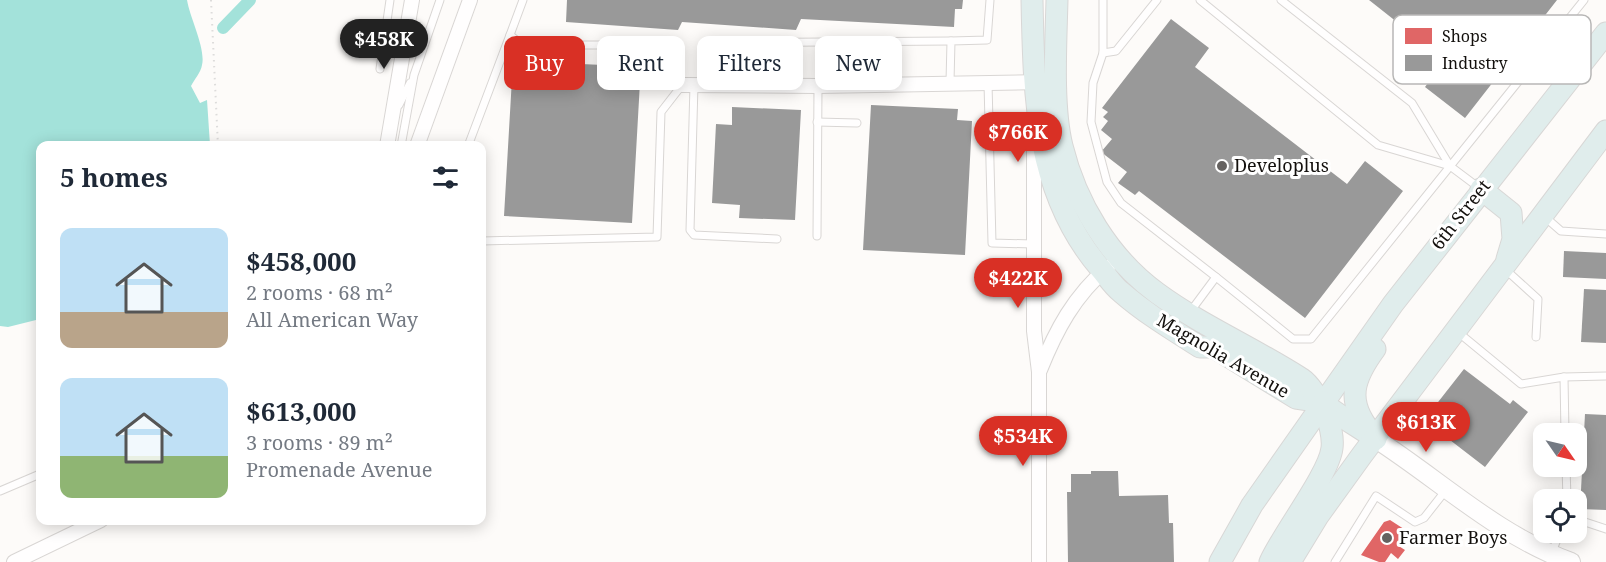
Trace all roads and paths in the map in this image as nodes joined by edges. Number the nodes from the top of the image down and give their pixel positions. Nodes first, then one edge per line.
1 (211, 0) edge
2 (390, 0) edge
3 (412, 0) edge
4 (440, 0) edge
5 (470, 0) edge
6 (523, 0) edge
7 (990, 0) edge
8 (1032, 0) edge
9 (1057, 0) edge
10 (1103, 0) edge
11 (1157, 0) edge
12 (1200, 0) edge
13 (1281, 0) edge
14 (1584, 0) edge
15 (1572, 15) edge
16 (1606, 33) edge
17 (510, 35) junction
18 (951, 41) junction
19 (1591, 52) edge
20 (1103, 53) junction
21 (380, 69) dead end
22 (414, 75) junction
23 (1058, 81) junction
24 (950, 82) junction
25 (988, 82) junction
26 (1034, 82) junction
27 (902, 83) edge
28 (1516, 84) edge
29 (1565, 84) edge
30 (693, 85) junction
31 (815, 86) edge
32 (818, 90) edge
33 (392, 119) junction
34 (817, 122) junction
35 (857, 123) dead end
36 (1606, 130) edge
37 (218, 141) edge
38 (388, 141) edge
39 (402, 141) edge
40 (419, 141) edge
41 (470, 141) edge
42 (1450, 166) junction
43 (1481, 189) junction
44 (1543, 215) junction
45 (1606, 234) edge
46 (816, 236) dead end
47 (777, 239) dead end
48 (486, 241) edge
49 (1033, 244) junction
50 (1435, 248) junction
51 (1119, 258) junction
52 (1504, 268) junction
53 (1103, 272) junction
54 (1216, 277) junction
55 (1188, 314) junction
56 (1456, 332) junction
57 (1536, 338) dead end
58 (1200, 347) junction
59 (1039, 372) junction
60 (1606, 376) edge
61 (1564, 377) junction
62 (1323, 402) junction
63 (1565, 423) edge
64 (1376, 439) junction
65 (36, 476) edge
66 (1446, 490) junction
67 (0, 491) edge
68 (1252, 505) junction
69 (1587, 523) edge
70 (91, 525) edge
71 (1606, 529) edge
72 (1556, 543) edge
73 (1552, 554) junction
74 (14, 562) edge
75 (1039, 562) edge
76 (1220, 562) edge
77 (1270, 562) edge
78 (1290, 562) edge
79 (1335, 562) edge
80 (1571, 562) edge

1 - 37 path
2 - 21 lane
3 - 33 street
4 - 22 lane
5 - 40 street
6 - 17 lane
7 - 18 lane
8 - 26 main road, Magnolia Avenue
9 - 23 main road, Magnolia Avenue
10 - 20 lane
11 - 20 lane
12 - 42 lane
13 - 42 lane
14 - 15 lane
16 - 19 main road, 6th Street
17 - 30 lane
17 - 41 lane
18 - 24 lane
18 - 30 lane
20 - 54 lane
22 - 33 lane
22 - 39 lane
23 - 26 street
23 - 51 main road, Magnolia Avenue
24 - 25 street
24 - 27 street
25 - 26 street
25 - 49 lane
26 - 49 street
26 - 53 main road, Magnolia Avenue
28 - 42 lane
29 - 43 main road, 6th Street
30 - 31 street
30 - 47 lane
30 - 48 lane
32 - 34 lane
33 - 38 street
34 - 35 lane
34 - 46 lane
36 - 44 main road
42 - 43 lane
42 - 54 lane
43 - 50 main road, 6th Street
43 - 52 main road
44 - 45 lane
44 - 52 main road
49 - 59 street
50 - 62 main road, 6th Street
50 - 64 main road
51 - 53 street
51 - 55 main road, Magnolia Avenue
52 - 56 main road
52 - 57 lane
53 - 58 main road, Magnolia Avenue
53 - 59 street
54 - 55 lane
55 - 62 main road, Magnolia Avenue
56 - 61 lane
56 - 64 main road
58 - 62 main road, Magnolia Avenue
58 - 68 main road
59 - 75 street
60 - 61 lane
61 - 63 lane
62 - 64 main road, Magnolia Avenue
62 - 68 main road
62 - 77 main road
64 - 66 main road
64 - 78 main road
65 - 67 lane
66 - 73 main road
66 - 79 lane
68 - 76 main road
69 - 71 lane
70 - 74 street
72 - 73 lane
73 - 80 main road

